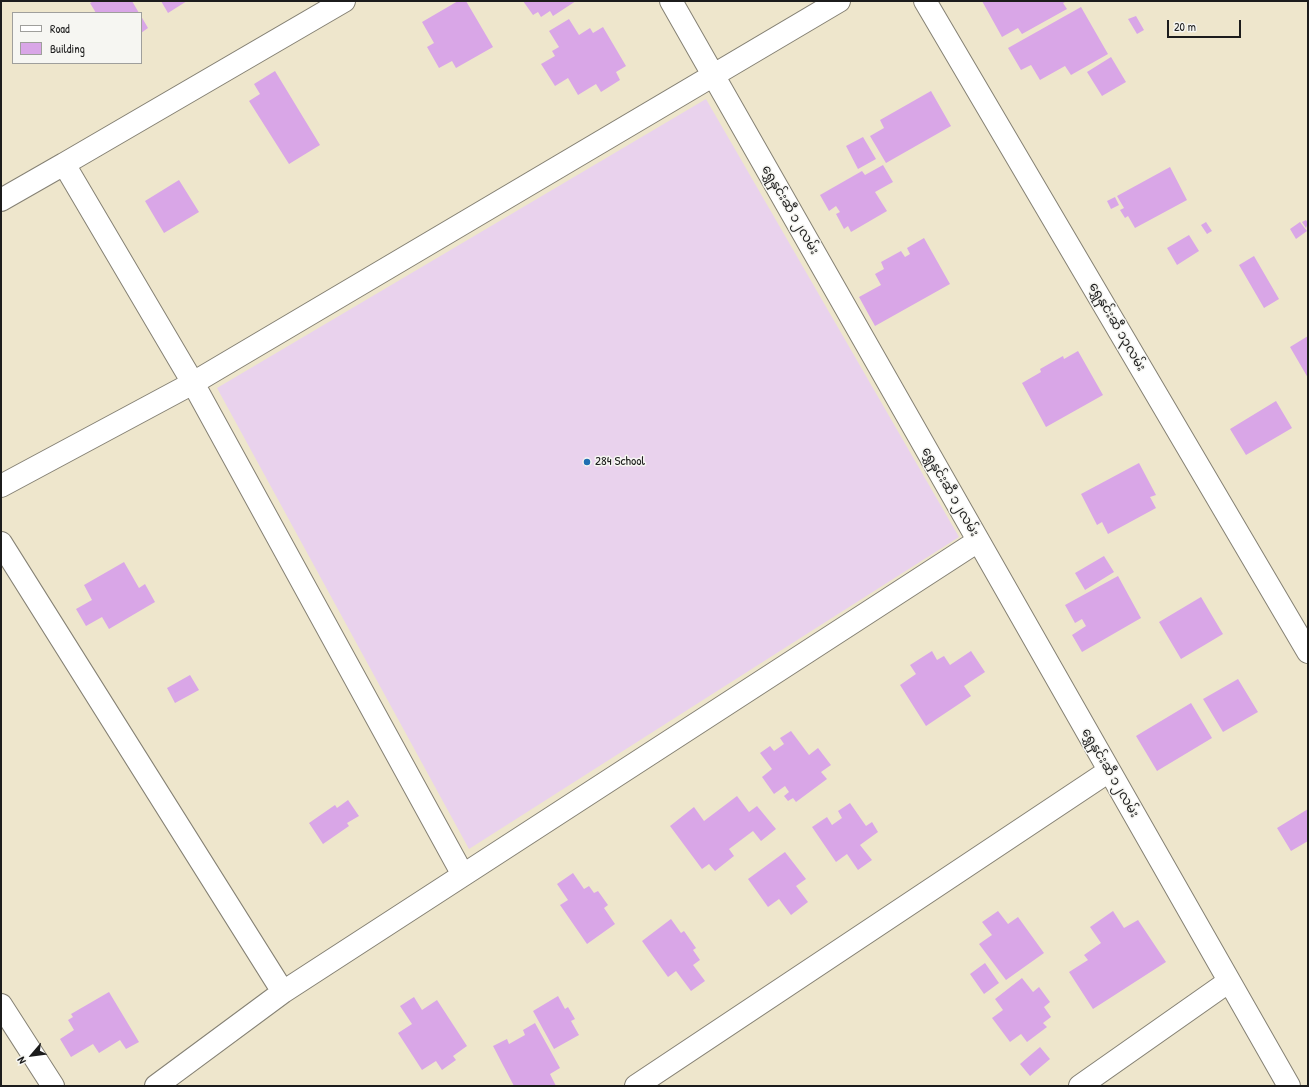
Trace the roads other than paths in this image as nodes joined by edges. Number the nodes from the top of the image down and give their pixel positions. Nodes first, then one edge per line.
1 (344, 1) edge
2 (671, 1) edge
3 (840, 1) edge
4 (925, 1) edge
5 (714, 76) junction
6 (64, 164) junction
7 (1, 200) edge
8 (193, 383) junction
9 (1, 486) edge
10 (978, 541) junction
11 (1, 542) edge
12 (1308, 652) edge
13 (1109, 771) junction
14 (463, 876) junction
15 (1228, 982) junction
16 (283, 992) junction
17 (1, 1004) edge
18 (53, 1086) edge
19 (156, 1086) edge
20 (636, 1086) edge
21 (1080, 1086) edge
22 (1289, 1086) edge

1 - 6 street
2 - 5 street, ရွှေနှင်းဆီ ၁၂လမ်း
3 - 5 street
4 - 12 street, ရွှေနှင်းဆီ ၁၃လမ်း
5 - 8 street
5 - 10 street, ရွှေနှင်းဆီ ၁၂လမ်း
6 - 7 street
6 - 8 street
8 - 9 street
8 - 14 street
10 - 13 street, ရွှေနှင်းဆီ ၁၂လမ်း
10 - 14 street
11 - 16 street
13 - 15 street, ရွှေနှင်းဆီ ၁၂လမ်း
13 - 20 street
14 - 16 street
15 - 21 street
15 - 22 street, ရွှေနှင်းဆီ ၁၂လမ်း
16 - 19 street
17 - 18 street

